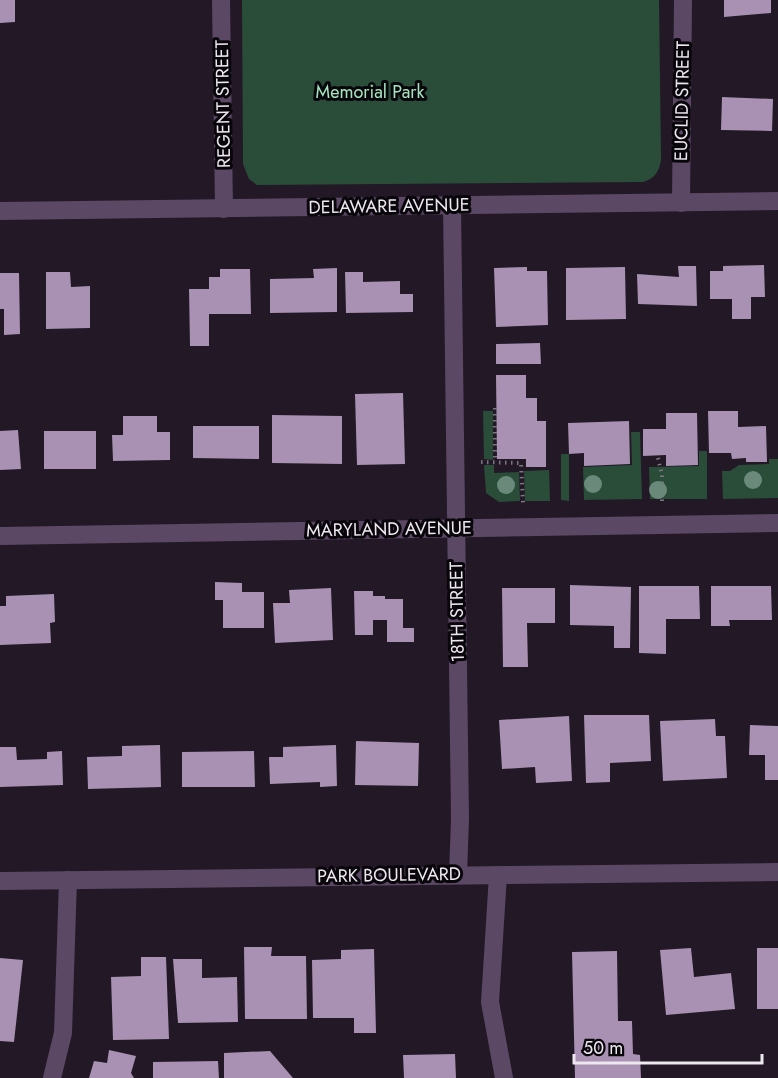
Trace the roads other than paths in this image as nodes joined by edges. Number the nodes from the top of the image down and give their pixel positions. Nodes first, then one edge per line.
1 (221, 0) edge
2 (683, 0) edge
3 (778, 201) edge
4 (681, 203) junction
5 (452, 205) junction
6 (224, 209) junction
7 (0, 211) edge
8 (778, 523) edge
9 (456, 529) junction
10 (0, 536) edge
11 (778, 872) edge
12 (458, 874) junction
13 (498, 875) junction
14 (68, 880) junction
15 (0, 881) edge
16 (52, 1078) edge
17 (504, 1078) edge

1 - 6 street, REGENT STREET
2 - 4 street, EUCLID STREET
3 - 4 street, DELAWARE AVENUE
4 - 5 street, DELAWARE AVENUE
5 - 6 street, DELAWARE AVENUE
5 - 9 street, 18TH STREET
6 - 7 street, DELAWARE AVENUE
8 - 9 street, MARYLAND AVENUE
9 - 10 street, MARYLAND AVENUE
9 - 12 street, 18TH STREET
11 - 13 street, PARK BOULEVARD
12 - 13 street, PARK BOULEVARD
12 - 14 street, PARK BOULEVARD
13 - 17 street
14 - 15 street, PARK BOULEVARD
14 - 16 street

